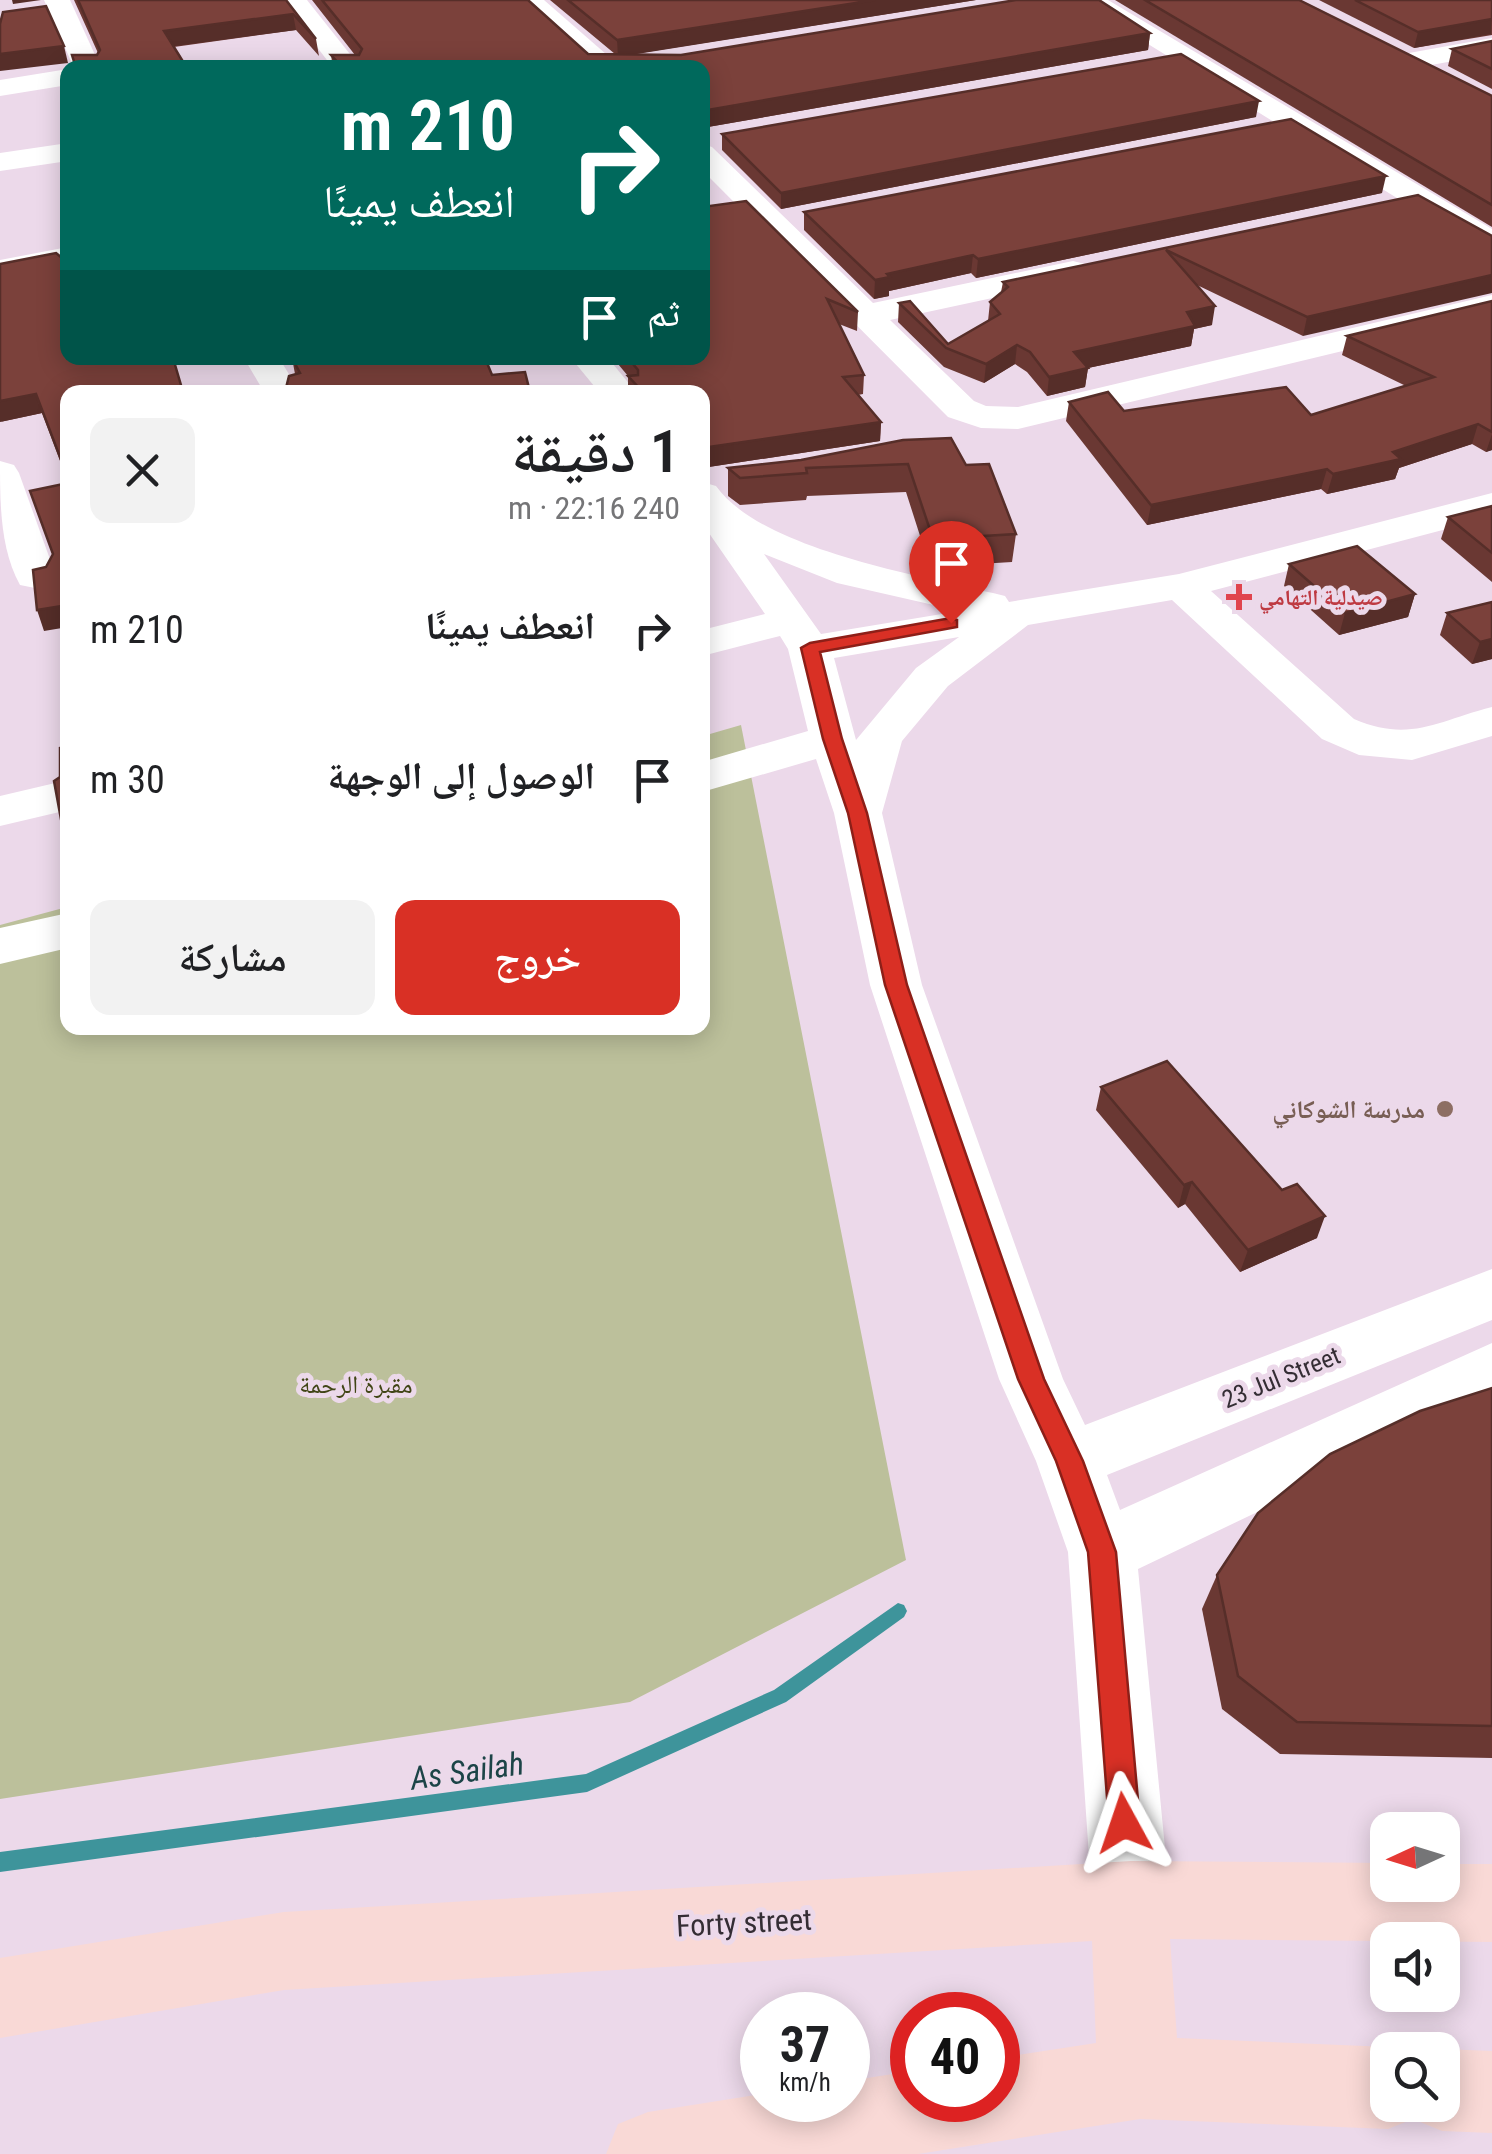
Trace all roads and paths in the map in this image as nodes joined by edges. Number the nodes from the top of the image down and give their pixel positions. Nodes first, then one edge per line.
1 (294, 0) edge
2 (530, 0) edge
3 (1090, 0) edge
4 (59, 4) edge
5 (31, 13) edge
6 (1492, 46) edge
7 (1184, 56) junction
8 (84, 60) edge
9 (342, 60) edge
10 (600, 60) edge
11 (1146, 63) edge
12 (1442, 78) edge
13 (60, 79) edge
14 (0, 88) edge
15 (1289, 124) junction
16 (1251, 131) edge
17 (710, 145) edge
18 (60, 153) edge
19 (0, 162) edge
20 (1419, 199) junction
21 (1381, 207) edge
22 (813, 216) edge
23 (775, 223) junction
24 (1492, 242) edge
25 (60, 259) edge
26 (1096, 266) edge
27 (0, 270) edge
28 (1492, 304) edge
29 (868, 314) junction
30 (595, 365) edge
31 (612, 385) edge
32 (981, 417) junction
33 (944, 443) edge
34 (0, 474) edge
35 (742, 479) edge
36 (710, 496) edge
37 (710, 498) edge
38 (710, 500) edge
39 (1492, 505) edge
40 (34, 576) edge
41 (1181, 586) junction
42 (1022, 610) junction
43 (799, 635) junction
44 (710, 642) edge
45 (1492, 721) edge
46 (832, 739) junction
47 (710, 775) edge
48 (60, 798) edge
49 (0, 811) edge
50 (858, 813) junction
51 (60, 932) edge
52 (0, 946) edge
53 (1492, 1294) edge
54 (1492, 1370) edge
55 (1069, 1461) junction
56 (1102, 1552) junction
57 (1131, 1900) junction
58 (1492, 1902) edge
59 (0, 1998) edge
60 (1140, 2078) junction
61 (1370, 2087) edge
62 (1460, 2091) edge
63 (1492, 2092) edge
64 (648, 2154) edge

1 - 9 street
2 - 10 street
3 - 7 street
4 - 5 street
4 - 8 street
6 - 12 street
7 - 11 street
7 - 15 street
13 - 14 street
15 - 16 street
15 - 20 street
17 - 23 street
18 - 19 street
20 - 21 street
20 - 24 street
22 - 23 street
23 - 29 street
25 - 27 street
26 - 29 street
28 - 32 street
29 - 32 street
30 - 31 street
32 - 33 street
34 - 40 street
35 - 36 street
37 - 42 street
38 - 43 street
39 - 41 street
41 - 42 street
41 - 45 street
42 - 43 street
42 - 50 street
43 - 44 street
43 - 46 street
46 - 47 street
46 - 50 street
48 - 49 street
50 - 55 street
51 - 52 street
53 - 55 street, 23 Jul Street
54 - 56 street
55 - 56 street
56 - 57 street
57 - 58 main road, Forty street
57 - 59 main road, Forty street
57 - 60 main road
60 - 61 main road
60 - 64 main road
62 - 63 main road

